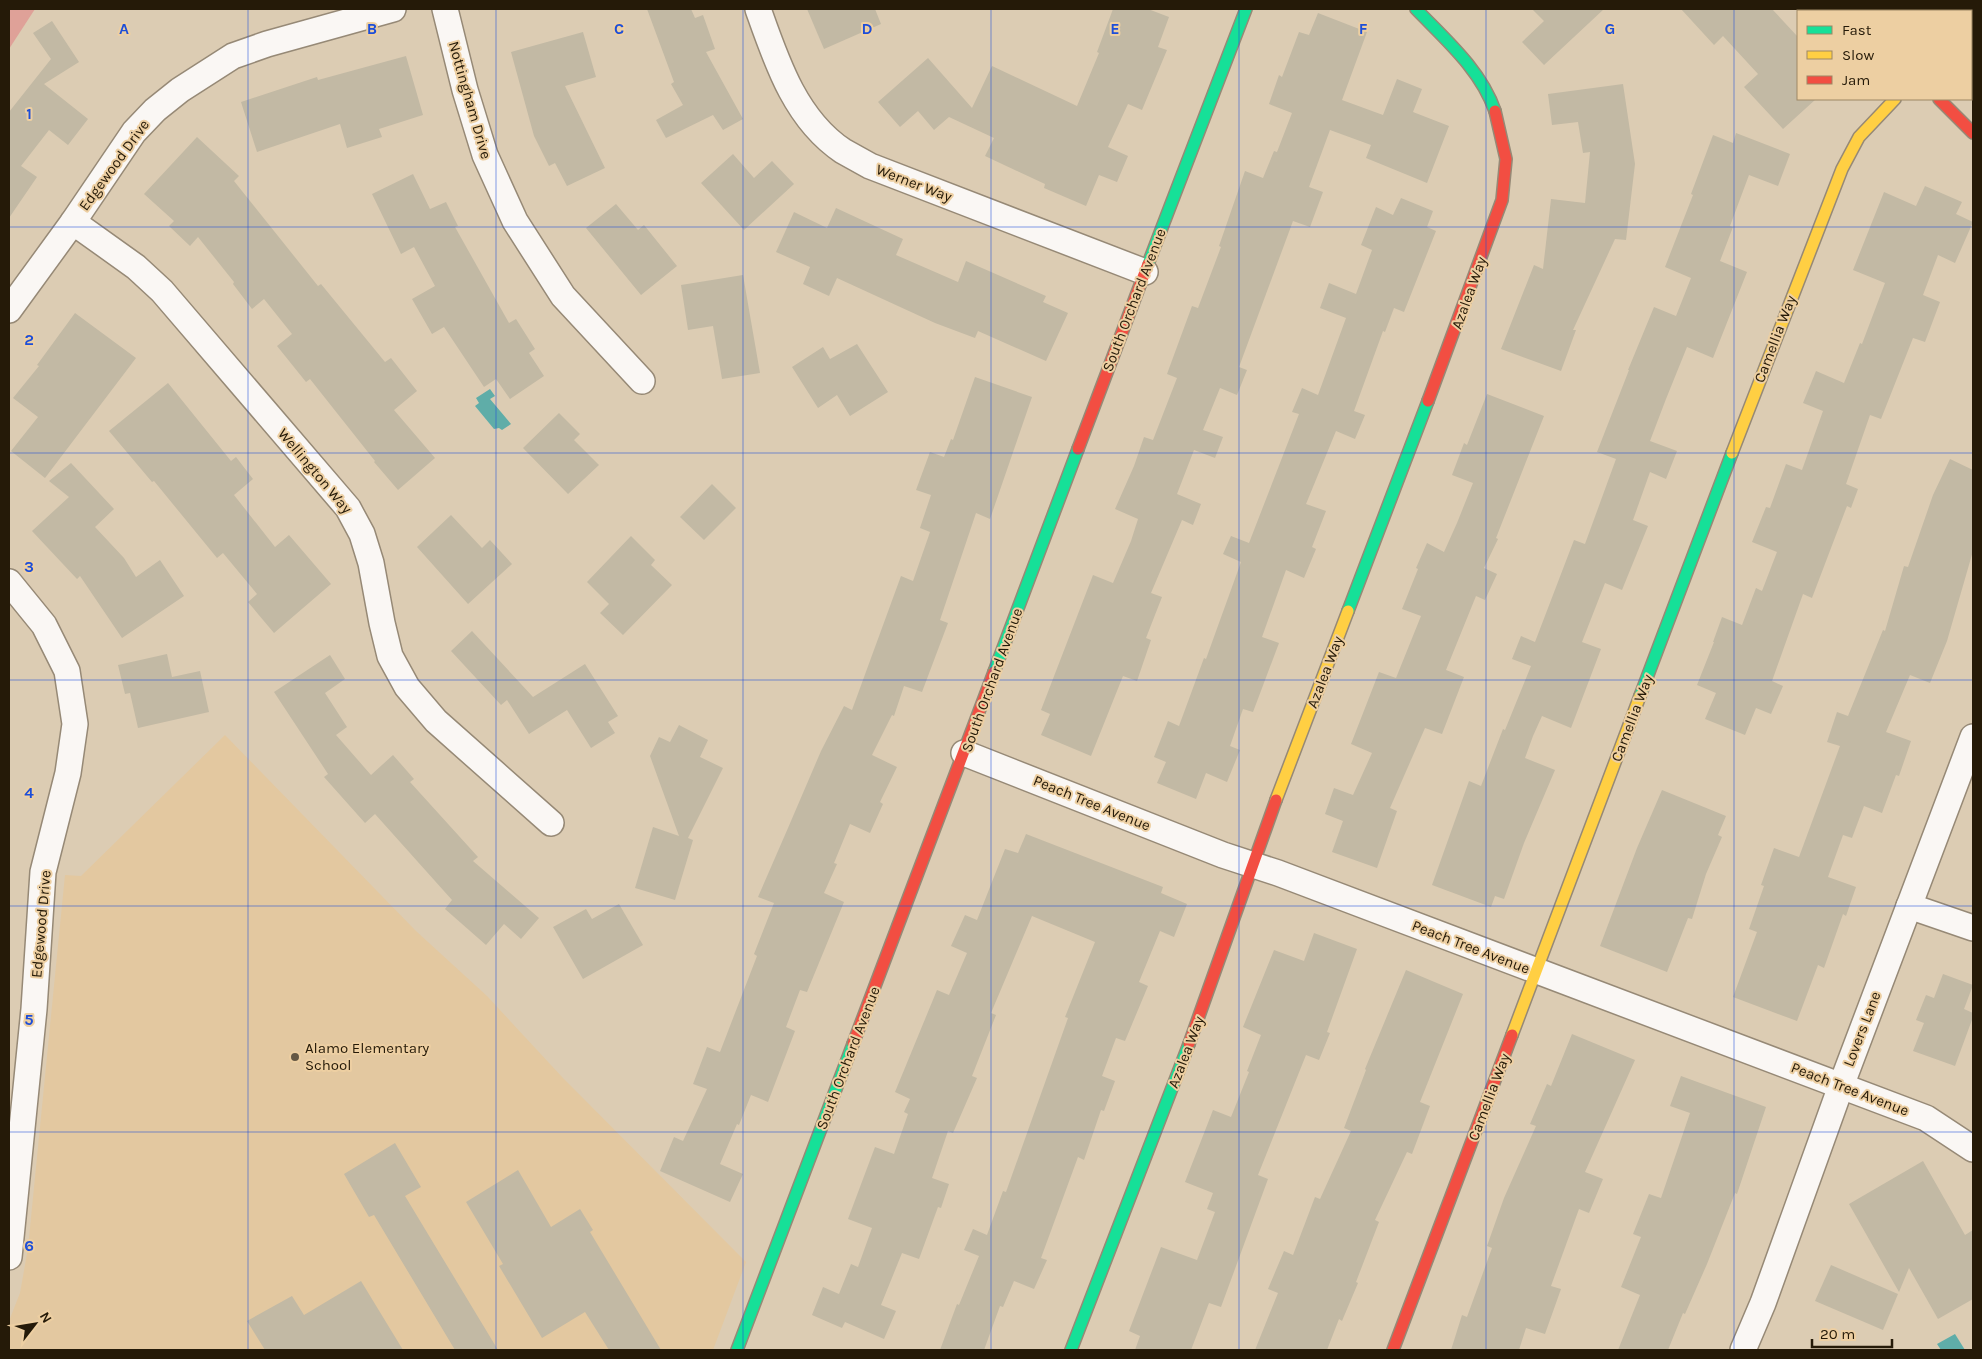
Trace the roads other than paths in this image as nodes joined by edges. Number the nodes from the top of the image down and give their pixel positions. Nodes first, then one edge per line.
1 (393, 9) edge
2 (445, 9) edge
3 (758, 9) edge
4 (1246, 9) edge
5 (1416, 9) edge
6 (1894, 100) edge
7 (1941, 100) edge
8 (1973, 133) edge
9 (73, 222) junction
10 (1145, 272) junction
11 (9, 310) edge
12 (642, 381) dead end
13 (9, 582) edge
14 (1973, 737) edge
15 (964, 753) junction
16 (551, 823) dead end
17 (1252, 864) junction
18 (1909, 906) junction
19 (1973, 928) edge
20 (1537, 972) junction
21 (1841, 1086) junction
22 (1973, 1149) edge
23 (12, 1198) edge
24 (9, 1257) edge
25 (737, 1350) edge
26 (1071, 1350) edge
27 (1393, 1350) edge
28 (1743, 1350) edge

1 - 9 street, Edgewood Drive
2 - 12 street, Nottingham Drive
3 - 10 street, Werner Way
4 - 10 street, South Orchard Avenue
5 - 17 street, Azalea Way
6 - 20 street, Camellia Way
7 - 8 street
9 - 11 street, Edgewood Drive
9 - 16 street, Wellington Way
10 - 15 street, South Orchard Avenue
13 - 23 street, Edgewood Drive
14 - 18 street, Lovers Lane
15 - 17 street, Peach Tree Avenue
15 - 25 street, South Orchard Avenue
17 - 20 street, Peach Tree Avenue
17 - 26 street, Azalea Way
18 - 19 street
18 - 21 street, Lovers Lane
20 - 21 street, Peach Tree Avenue
20 - 27 street, Camellia Way
21 - 22 street, Peach Tree Avenue
21 - 28 street, Lovers Lane
23 - 24 street, Edgewood Drive

